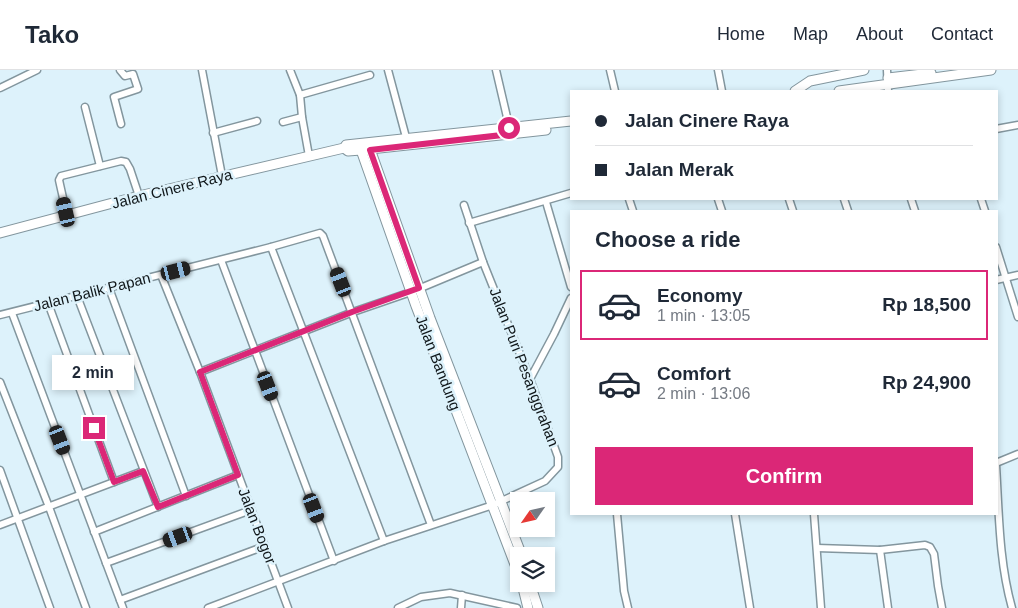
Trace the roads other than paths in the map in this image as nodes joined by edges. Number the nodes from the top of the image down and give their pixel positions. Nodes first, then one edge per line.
1 (37, 70) edge
2 (120, 70) edge
3 (202, 70) edge
4 (290, 70) edge
5 (388, 70) edge
6 (496, 70) edge
7 (610, 70) edge
8 (718, 70) edge
9 (864, 70) edge
10 (951, 70) edge
11 (991, 70) edge
12 (370, 75) dead end
13 (888, 81) edge
14 (0, 88) edge
15 (615, 90) edge
16 (722, 90) edge
17 (796, 90) edge
18 (843, 90) edge
19 (300, 96) junction
20 (85, 107) dead end
21 (302, 117) junction
22 (570, 121) edge
23 (257, 122) dead end
24 (283, 122) dead end
25 (121, 124) dead end
26 (1018, 125) edge
27 (570, 126) edge
28 (998, 129) edge
29 (510, 131) junction
30 (213, 132) junction
31 (408, 142) junction
32 (344, 148) junction
33 (365, 150) junction
34 (309, 156) junction
35 (100, 166) junction
36 (222, 176) junction
37 (570, 194) edge
38 (138, 195) junction
39 (546, 202) junction
40 (464, 206) dead end
41 (67, 216) junction
42 (469, 222) junction
43 (0, 233) edge
44 (271, 247) junction
45 (998, 253) edge
46 (221, 260) junction
47 (483, 262) junction
48 (161, 275) junction
49 (1018, 275) edge
50 (1006, 278) junction
51 (998, 280) edge
52 (570, 284) edge
53 (109, 288) junction
54 (415, 290) junction
55 (77, 296) junction
56 (570, 300) edge
57 (48, 304) junction
58 (12, 312) junction
59 (352, 312) junction
60 (0, 316) edge
61 (1018, 317) edge
62 (303, 331) junction
63 (254, 351) junction
64 (200, 372) junction
65 (530, 378) junction
66 (0, 382) edge
67 (1018, 454) edge
68 (998, 463) edge
69 (0, 470) edge
70 (143, 471) junction
71 (238, 475) junction
72 (114, 482) junction
73 (998, 493) edge
74 (80, 495) junction
75 (186, 496) junction
76 (498, 503) junction
77 (49, 506) junction
78 (158, 507) junction
79 (251, 510) junction
80 (616, 515) edge
81 (735, 515) edge
82 (814, 515) edge
83 (18, 518) junction
84 (0, 525) edge
85 (431, 525) junction
86 (94, 532) junction
87 (384, 541) junction
88 (264, 546) junction
89 (511, 547) edge
90 (518, 547) edge
91 (817, 548) junction
92 (880, 550) junction
93 (334, 560) junction
94 (106, 563) junction
95 (278, 581) junction
96 (524, 592) edge
97 (533, 592) edge
98 (462, 595) junction
99 (120, 600) junction
100 (50, 608) edge
101 (86, 608) edge
102 (123, 608) edge
103 (208, 608) edge
104 (288, 608) edge
105 (398, 608) edge
106 (461, 608) edge
107 (517, 608) edge
108 (528, 608) edge
109 (538, 608) edge
110 (628, 608) edge
111 (750, 608) edge
112 (821, 608) edge
113 (888, 608) edge
114 (942, 608) edge
115 (1012, 608) edge

1 - 14 street
2 - 25 street
3 - 30 street
4 - 19 street
5 - 31 street
6 - 29 street
7 - 15 street
8 - 16 street
9 - 17 main road
10 - 13 main road
11 - 13 main road
12 - 19 street
13 - 18 main road
19 - 21 street
20 - 35 street
21 - 24 street
21 - 34 street
22 - 29 main road, Jalan Cinere Raya
23 - 30 street
26 - 28 street
27 - 29 main road, Jalan Cinere Raya
29 - 31 main road, Jalan Cinere Raya
30 - 36 street
31 - 32 main road, Jalan Cinere Raya
31 - 33 main road, Jalan Cinere Raya
32 - 33 main road, Jalan Cinere Raya
32 - 34 main road, Jalan Cinere Raya
33 - 54 main road, Jalan Bandung
34 - 36 main road, Jalan Cinere Raya
35 - 38 street
35 - 41 street
36 - 38 main road, Jalan Cinere Raya
37 - 39 street
38 - 41 main road, Jalan Cinere Raya
39 - 42 street
39 - 52 street
40 - 42 street, Jalan Puri Pesanggrahan
41 - 43 main road, Jalan Cinere Raya
42 - 47 street, Jalan Puri Pesanggrahan
44 - 46 street, Jalan Balik Papan
44 - 59 street, Jalan Balik Papan
44 - 62 street
45 - 50 street
46 - 48 street, Jalan Balik Papan
46 - 63 street
47 - 54 street
47 - 65 street, Jalan Puri Pesanggrahan
48 - 53 street, Jalan Balik Papan
48 - 64 street, Jalan Bogor
49 - 50 street
50 - 51 street
50 - 61 street
53 - 55 street, Jalan Balik Papan
53 - 75 street
54 - 59 street
54 - 76 main road, Jalan Bandung
55 - 57 street, Jalan Balik Papan
55 - 70 street
56 - 65 street
57 - 58 street, Jalan Balik Papan
57 - 72 street
58 - 60 street, Jalan Balik Papan
58 - 74 street
59 - 62 street
59 - 85 street
62 - 63 street
62 - 87 street
63 - 64 street
63 - 93 street
64 - 71 street, Jalan Bogor
65 - 76 street, Jalan Puri Pesanggrahan
66 - 77 street
67 - 68 street
69 - 83 street
70 - 72 street
70 - 78 street
71 - 75 street
71 - 79 street, Jalan Bogor
72 - 74 street
73 - 115 street
74 - 77 street
74 - 86 street
75 - 78 street
76 - 85 street
76 - 89 main road, Jalan Bandung
76 - 90 main road, Jalan Bandung
77 - 83 street
77 - 101 street
78 - 86 street
79 - 88 street, Jalan Bogor
79 - 94 street
80 - 110 street
81 - 111 street
82 - 91 street
83 - 84 street
83 - 100 street
85 - 87 street
86 - 94 street
87 - 93 street
88 - 95 street, Jalan Bogor
88 - 99 street
91 - 92 street
91 - 112 street
92 - 113 street
92 - 114 street
93 - 95 street
94 - 99 street
95 - 103 street
95 - 104 street, Jalan Bogor
96 - 108 main road
97 - 109 main road
98 - 105 street
98 - 106 street
98 - 107 street
99 - 102 street

